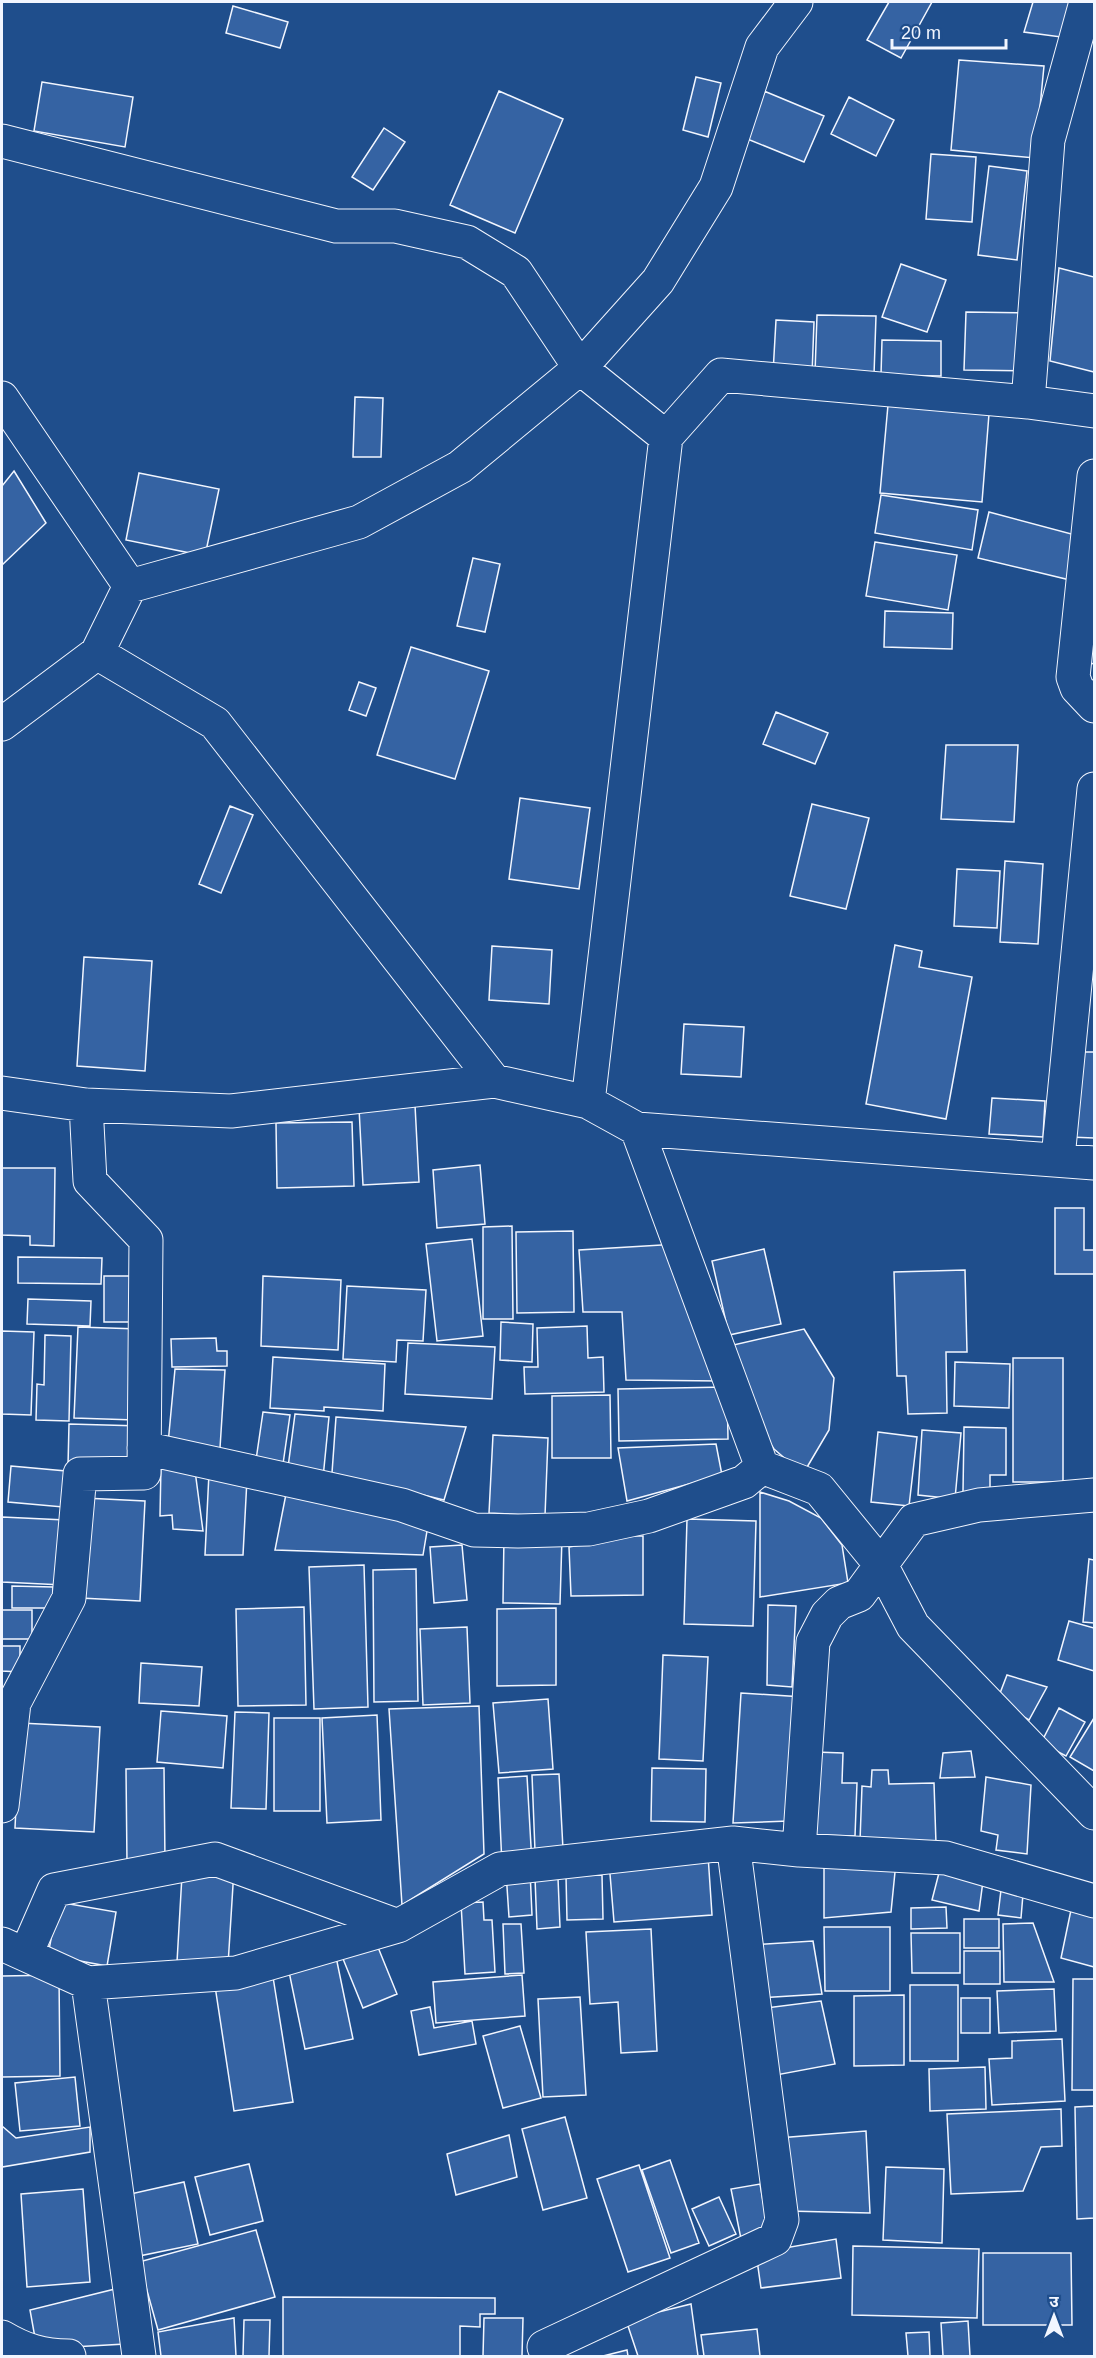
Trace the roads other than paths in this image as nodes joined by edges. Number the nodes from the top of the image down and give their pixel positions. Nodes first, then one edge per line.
1 (796, 2) edge
2 (1086, 2) edge
3 (2, 141) edge
4 (580, 368) junction
5 (2, 398) edge
6 (1028, 402) junction
7 (1095, 411) edge
8 (666, 437) junction
9 (1095, 476) edge
10 (130, 586) junction
11 (97, 653) junction
12 (1095, 706) edge
13 (2, 724) edge
14 (1095, 789) edge
15 (494, 1081) junction
16 (2, 1093) edge
17 (588, 1102) junction
18 (86, 1105) junction
19 (638, 1129) junction
20 (1058, 1158) junction
21 (1095, 1163) edge
22 (144, 1448) junction
23 (762, 1467) junction
24 (1095, 1495) edge
25 (881, 1565) junction
26 (2, 1806) edge
27 (1095, 1813) edge
28 (733, 1843) junction
29 (799, 1850) junction
30 (1095, 1901) edge
31 (398, 1926) junction
32 (14, 1949) edge
33 (88, 1983) junction
34 (2, 2337) edge
35 (544, 2347) dead end
36 (69, 2356) edge
37 (139, 2356) edge

1 - 4 street
2 - 6 street
3 - 4 street
4 - 8 street
4 - 10 street
5 - 10 street
6 - 7 street
6 - 8 street
8 - 17 street
9 - 12 street
10 - 11 street
11 - 13 street
11 - 15 street
14 - 20 street
15 - 17 street
15 - 18 street
16 - 18 street
17 - 19 street
18 - 22 street
19 - 20 street
19 - 23 street
20 - 21 street
22 - 23 street
22 - 26 street
23 - 25 street
24 - 25 street
25 - 27 street
25 - 29 street
28 - 29 street
28 - 31 street
28 - 35 street
29 - 30 street
31 - 32 street
31 - 33 street
32 - 33 street
33 - 37 street
34 - 36 street

